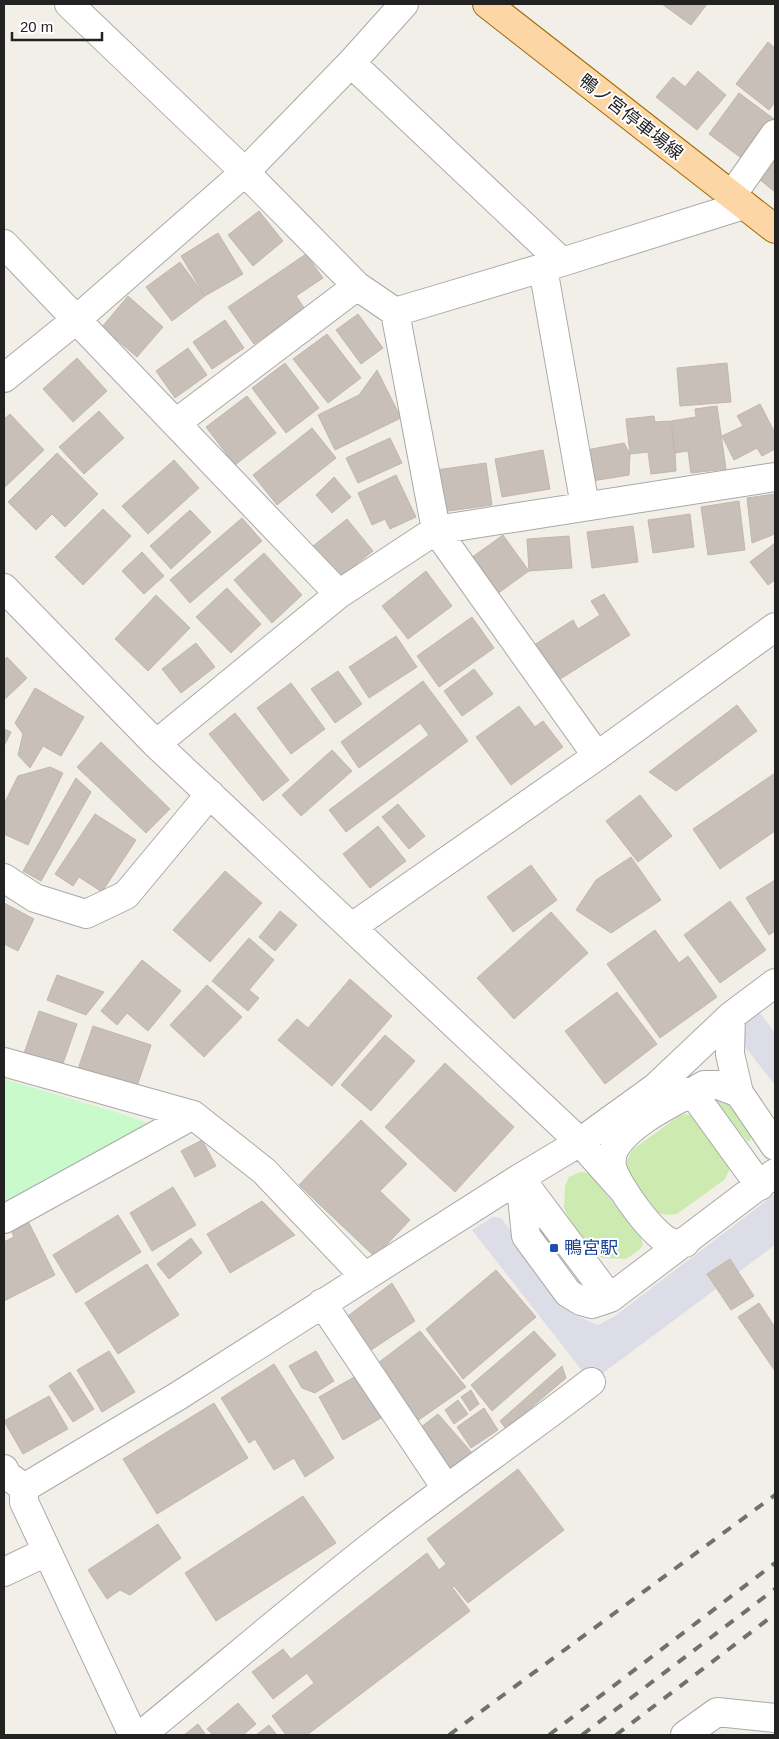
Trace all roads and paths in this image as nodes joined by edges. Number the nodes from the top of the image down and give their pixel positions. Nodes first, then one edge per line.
1 (69, 4) edge
2 (404, 4) edge
3 (487, 4) edge
4 (350, 63) junction
5 (775, 134) edge
6 (245, 172) junction
7 (738, 200) junction
8 (775, 229) edge
9 (4, 244) edge
10 (552, 265) junction
11 (356, 286) junction
12 (395, 312) junction
13 (77, 319) junction
14 (4, 378) edge
15 (176, 423) junction
16 (775, 477) edge
17 (585, 506) junction
18 (436, 530) junction
19 (4, 588) edge
20 (338, 594) junction
21 (775, 627) edge
22 (156, 744) junction
23 (597, 756) junction
24 (210, 794) junction
25 (4, 878) edge
26 (352, 928) junction
27 (775, 983) edge
28 (731, 1016) junction
29 (4, 1062) edge
30 (656, 1087) junction
31 (692, 1092) junction
32 (739, 1093) junction
33 (193, 1115) junction
34 (580, 1142) junction
35 (775, 1146) edge
36 (520, 1178) junction
37 (768, 1180) edge
38 (622, 1189) junction
39 (4, 1219) edge
40 (685, 1242) junction
41 (365, 1277) junction
42 (322, 1303) junction
43 (591, 1382) dead end
44 (4, 1469) edge
45 (24, 1488) junction
46 (446, 1488) junction
47 (46, 1552) junction
48 (4, 1572) edge
49 (775, 1718) edge
50 (133, 1735) edge
51 (141, 1735) edge
52 (685, 1735) edge

1 - 6 street
2 - 4 street
3 - 7 main road, 鴨ノ宮停車場線
4 - 6 street
4 - 10 street
5 - 7 street
6 - 11 street
6 - 13 street
7 - 8 main road, 鴨ノ宮停車場線
7 - 10 street
9 - 13 street
10 - 12 street
10 - 17 street
11 - 12 street
11 - 15 street
12 - 18 street
13 - 14 street
13 - 15 street
15 - 20 street
16 - 17 street
17 - 18 street
18 - 20 street
18 - 23 street
19 - 22 street
20 - 22 street
21 - 23 street
22 - 24 street
23 - 26 street
24 - 25 street
24 - 26 street
26 - 34 street
27 - 28 street
28 - 30 street
28 - 32 street
29 - 33 street
30 - 31 street
30 - 34 street
31 - 32 street
31 - 37 street
31 - 38 street
32 - 35 street
33 - 39 street
33 - 41 street
34 - 36 street
34 - 38 street
36 - 40 street
36 - 41 street
37 - 40 street
38 - 40 street
41 - 42 street
42 - 45 street
42 - 46 street
43 - 46 street
44 - 45 street
45 - 47 street
46 - 51 street
47 - 48 street
47 - 50 street
49 - 52 street

